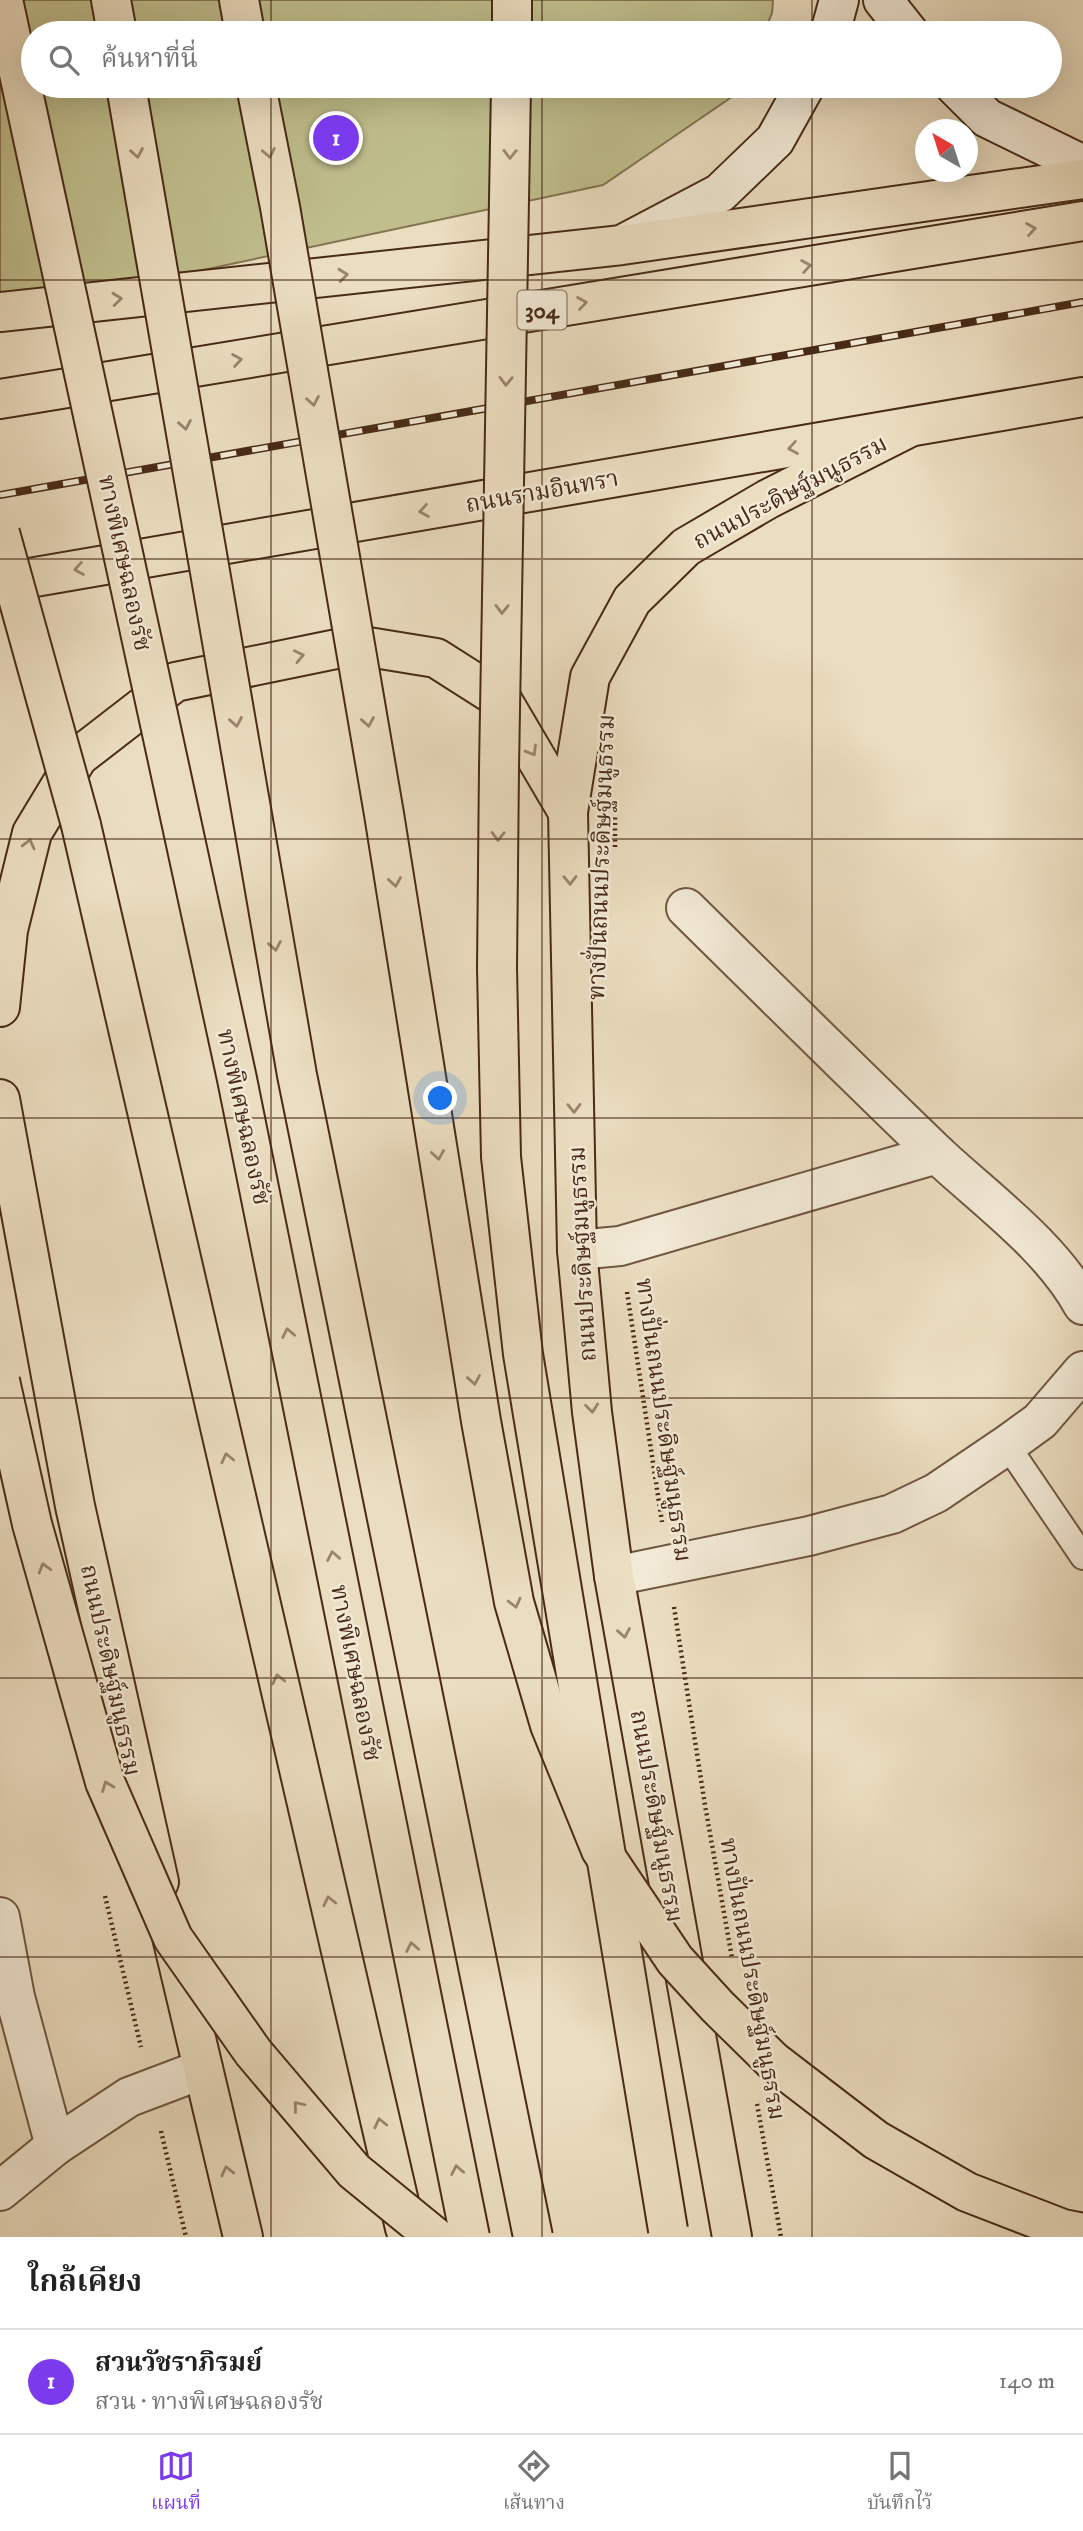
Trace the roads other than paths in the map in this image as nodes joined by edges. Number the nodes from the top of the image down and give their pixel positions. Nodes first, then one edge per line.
1 (2, 0) edge
2 (111, 0) edge
3 (239, 0) edge
4 (512, 0) edge
5 (839, 0) edge
6 (883, 0) edge
7 (115, 21) edge
8 (243, 21) edge
9 (512, 21) edge
10 (833, 21) edge
11 (900, 21) edge
12 (21, 87) edge
13 (23, 98) edge
14 (128, 98) edge
15 (258, 98) edge
16 (511, 98) edge
17 (798, 98) edge
18 (967, 98) edge
19 (1083, 165) edge
20 (1083, 179) edge
21 (1083, 221) edge
22 (622, 245) junction
23 (0, 312) edge
24 (1083, 397) edge
25 (0, 399) edge
26 (908, 428) junction
27 (0, 533) edge
28 (0, 583) edge
29 (568, 812) junction
30 (686, 908) dead end
31 (0, 1007) edge
32 (0, 1099) edge
33 (937, 1154) junction
34 (577, 1250) junction
35 (1083, 1305) edge
36 (1083, 1371) edge
37 (0, 1381) edge
38 (1007, 1445) junction
39 (1083, 1557) edge
40 (614, 1576) junction
41 (0, 1917) edge
42 (8, 1998) edge
43 (203, 2069) junction
44 (55, 2146) junction
45 (0, 2190) edge
46 (1083, 2233) edge
47 (669, 2234) edge
48 (243, 2237) edge
49 (407, 2237) edge
50 (435, 2237) edge
51 (470, 2237) edge
52 (533, 2237) edge
53 (732, 2237) edge

12 -> 1 main road, ทางพิเศษฉลองรัช, bridge
2 - 7 main road
3 - 8 main road
4 - 9 main road
5 - 10 street
6 - 11 street
51 -> 13 main road, ทางพิเศษฉลองรัช, bridge
14 -> 52 main road, bridge
15 -> 46 main road, bridge
16 -> 47 main road, bridge
17 - 22 street
18 - 19 street
20 - 22 main road
25 -> 21 main road, 304
23 -> 22 main road
24 - 26 main road, ถนนรามอินทรา
26 -> 28 main road, ถนนรามอินทรา
26 - 29 main road, ถนนประดิษฐ์มนูธรรม
49 -> 27 main road, bridge
31 -> 29 main road
29 -> 34 main road, ถนนประดิษฐ์มนูธรรม
30 - 33 street
32 - 43 main road, ถนนประดิษฐ์มนูธรรม
33 - 34 street
33 - 35 street
34 -> 40 main road, ถนนประดิษฐ์มนูธรรม
36 - 38 street
50 -> 37 main road, bridge
38 - 39 lane
38 - 40 street
40 -> 53 main road, ถนนประดิษฐ์มนูธรรม
41 - 42 street
42 - 44 street
43 - 44 street
48 -> 43 main road, ถนนประดิษฐ์มนูธรรม
44 - 45 street

